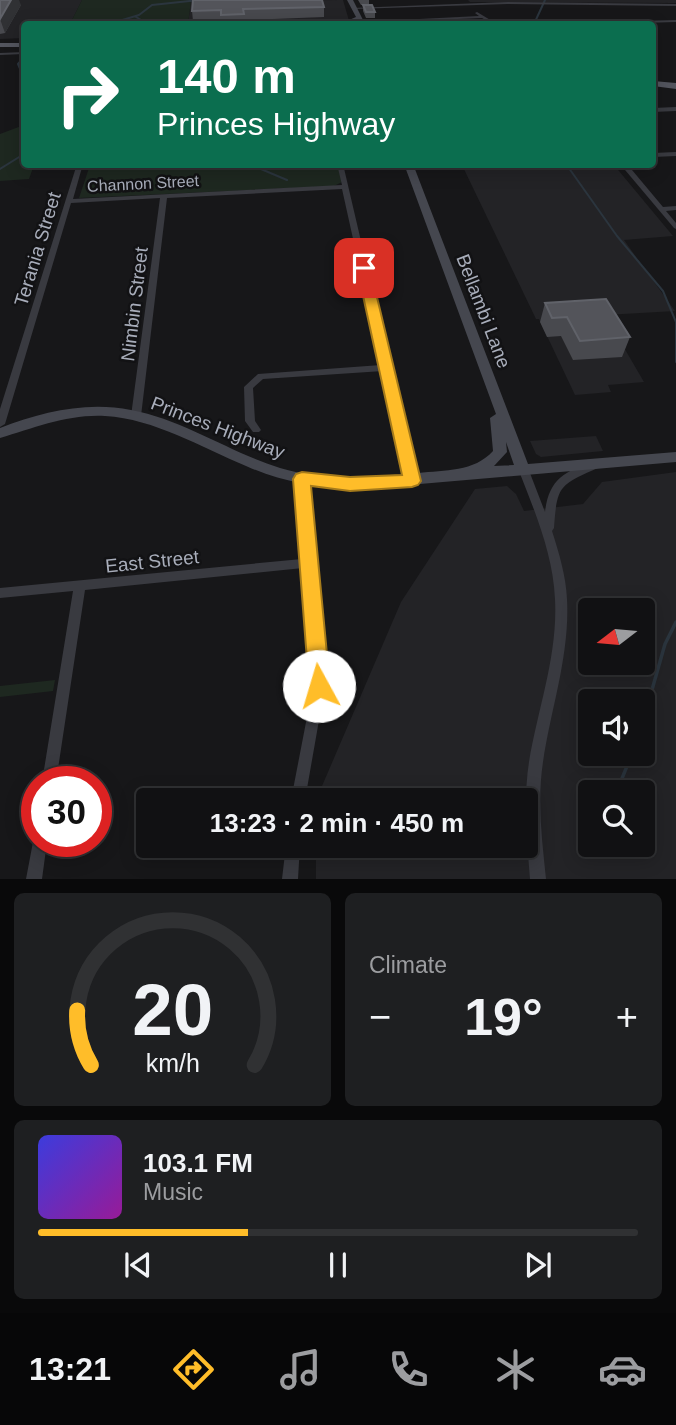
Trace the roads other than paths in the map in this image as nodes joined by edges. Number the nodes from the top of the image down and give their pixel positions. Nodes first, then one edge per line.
1 (351, 0) edge
2 (470, 4) junction
3 (675, 6) edge
4 (480, 17) junction
5 (357, 19) edge
6 (489, 21) edge
7 (676, 21) edge
8 (656, 22) edge
9 (21, 43) edge
10 (0, 44) edge
11 (21, 53) edge
12 (0, 54) edge
13 (656, 82) edge
14 (676, 84) edge
15 (676, 109) edge
16 (656, 110) edge
17 (676, 154) edge
18 (656, 155) edge
19 (79, 168) edge
20 (341, 168) edge
21 (410, 168) edge
22 (626, 168) edge
23 (345, 187) junction
24 (164, 196) junction
25 (69, 201) junction
26 (676, 208) edge
27 (661, 209) junction
28 (676, 227) edge
29 (387, 368) junction
30 (489, 379) junction
31 (136, 416) junction
32 (0, 424) edge
33 (256, 430) dead end
34 (0, 433) edge
35 (676, 457) edge
36 (594, 464) junction
37 (524, 471) junction
38 (459, 476) junction
39 (302, 479) junction
40 (412, 481) junction
41 (548, 532) junction
42 (307, 563) junction
43 (80, 585) junction
44 (0, 593) edge
45 (52, 766) edge
46 (300, 788) edge
47 (38, 857) edge
48 (292, 858) edge
49 (34, 879) edge
50 (290, 879) edge
51 (538, 879) edge

1 - 5 main road
2 - 3 street
2 - 4 street
2 - 5 street
4 - 5 street
4 - 6 street
7 - 8 street
9 - 10 main road
11 - 12 street
13 - 14 main road
15 - 16 street
17 - 18 street
19 - 25 street, Terania Street
20 - 23 street
21 - 30 main road, Bellambi Lane
22 - 27 street
23 - 24 street, Channon Street
23 - 29 street
24 - 25 street, Channon Street
24 - 31 street, Nimbin Street
25 - 32 street, Terania Street
26 - 27 street
27 - 28 street
29 - 33 street
29 - 40 street
30 - 37 main road, Bellambi Lane
30 - 38 main road
31 - 34 main road, Princes Highway
31 - 39 main road, Princes Highway
35 - 36 main road, Princes Highway
36 - 37 main road, Princes Highway
36 - 41 street
37 - 38 main road, Princes Highway
37 - 41 street
38 - 40 main road, Princes Highway
39 - 40 main road, Princes Highway
39 - 42 street
41 - 51 street
42 - 43 street, East Street
42 - 46 street
43 - 44 street, East Street
43 - 45 street
47 - 49 street
48 - 50 street

